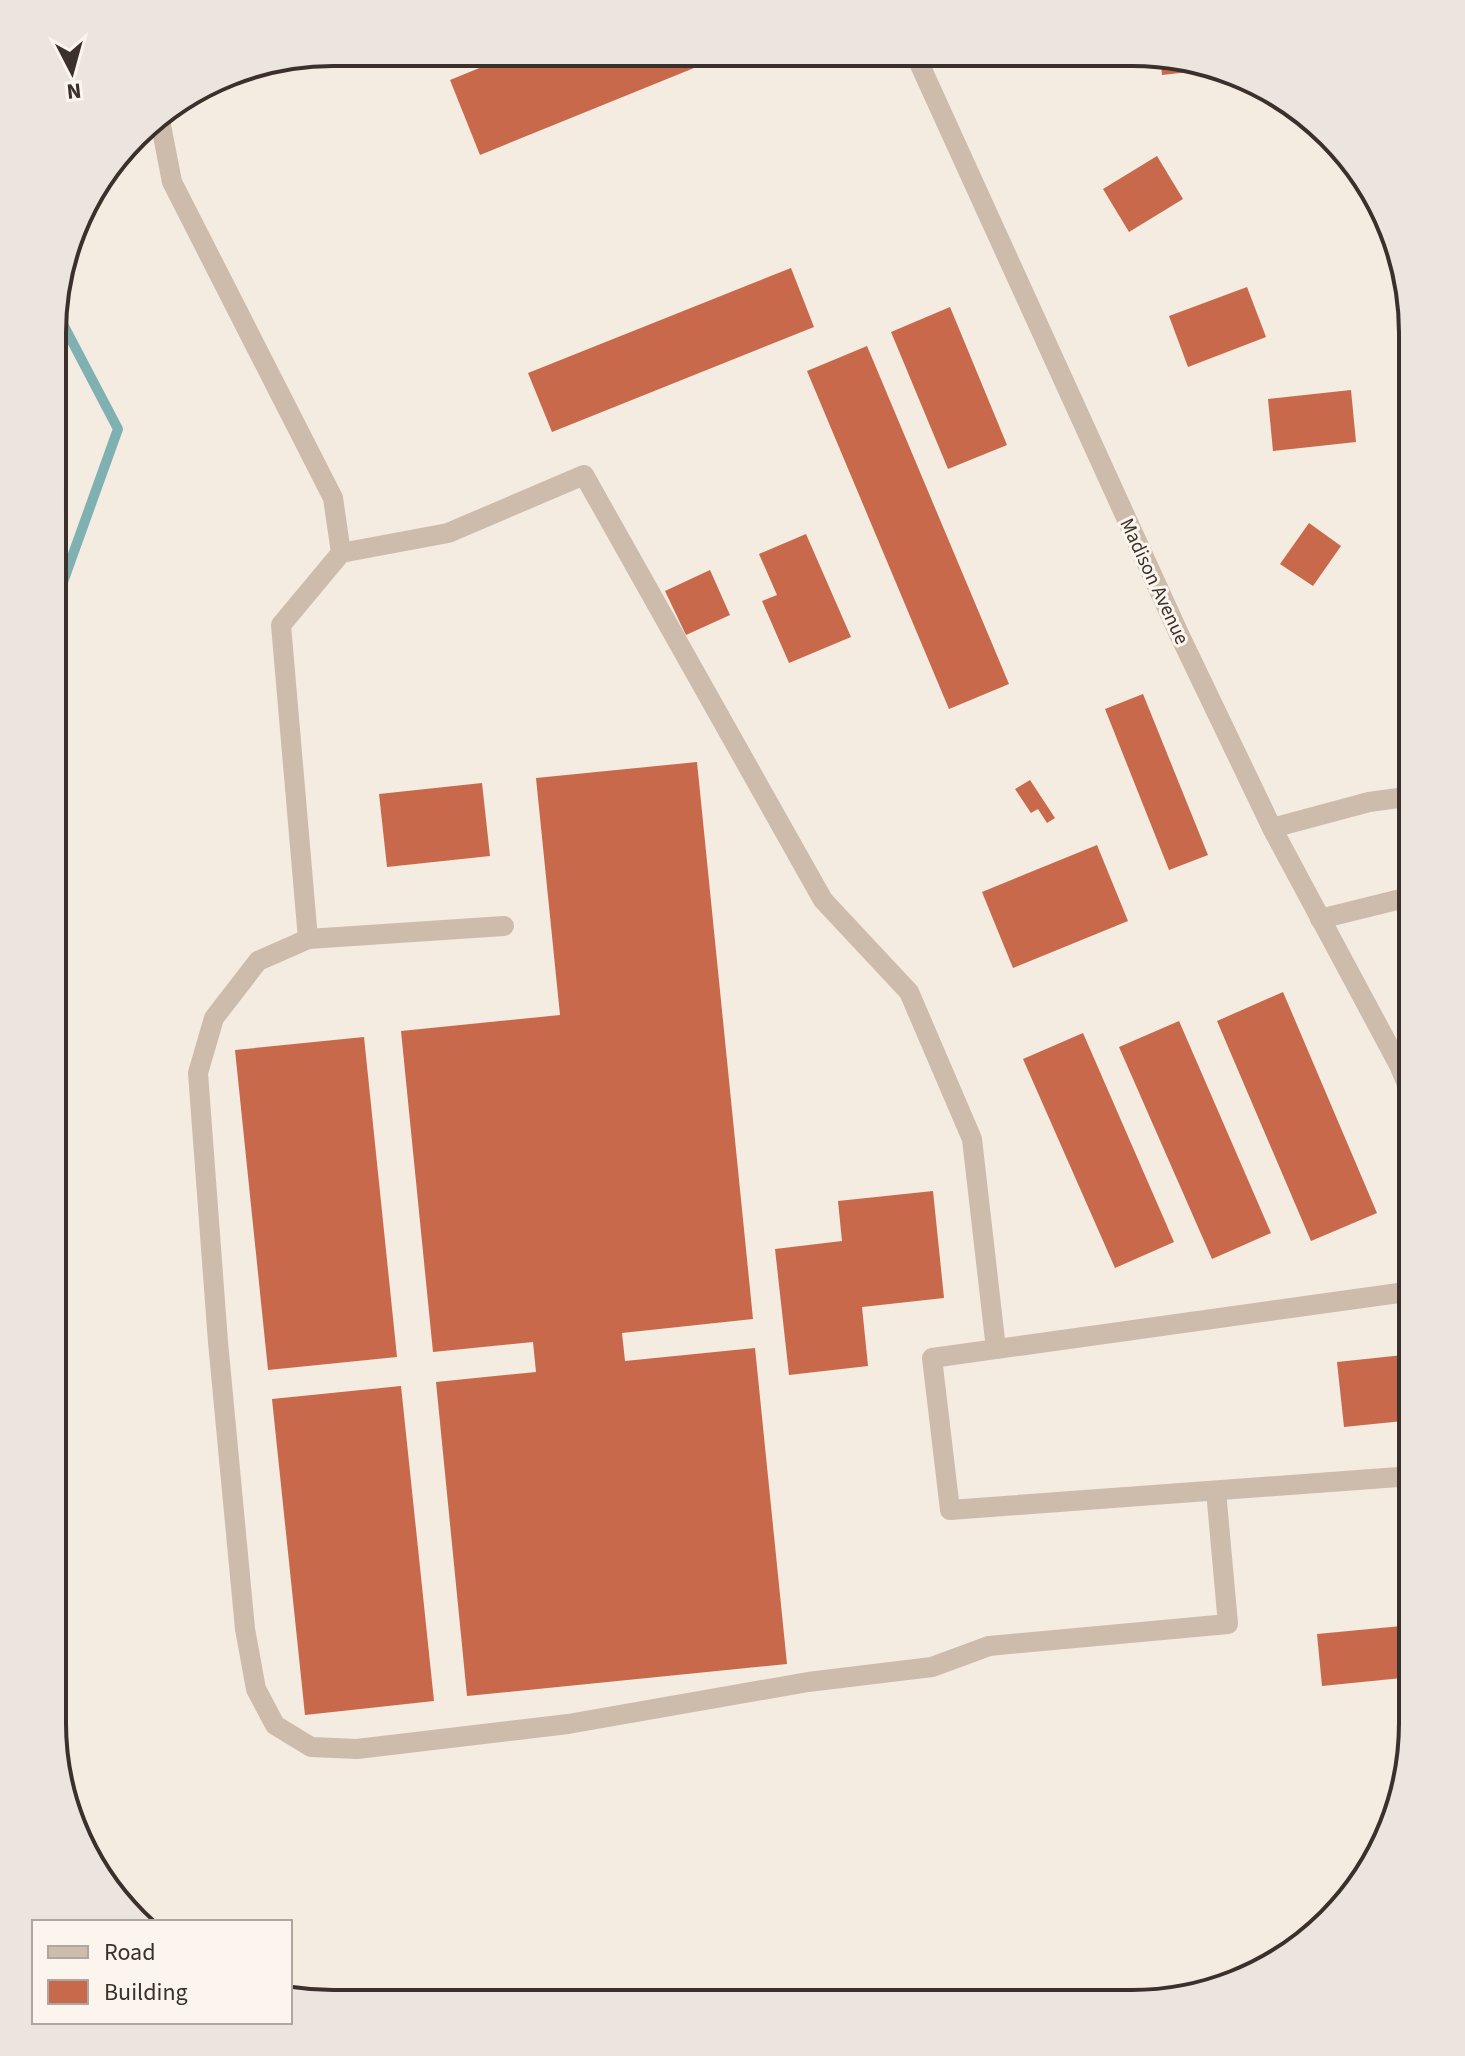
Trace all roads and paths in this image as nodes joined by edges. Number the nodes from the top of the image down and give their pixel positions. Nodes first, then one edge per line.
1 (920, 66) edge
2 (162, 128) edge
3 (341, 553) junction
4 (1399, 798) edge
5 (1272, 828) junction
6 (1399, 900) edge
7 (1320, 919) junction
8 (504, 926) dead end
9 (308, 939) junction
10 (1398, 1064) edge
11 (1398, 1293) edge
12 (996, 1349) junction
13 (1398, 1477) edge
14 (1216, 1491) junction

1 - 5 street, Madison Avenue
2 - 3 street
3 - 9 street
3 - 12 street
4 - 5 street
5 - 7 street, Madison Avenue
6 - 7 street
7 - 10 street, Madison Avenue
8 - 9 street
9 - 14 street
11 - 12 street
12 - 14 street
13 - 14 street

